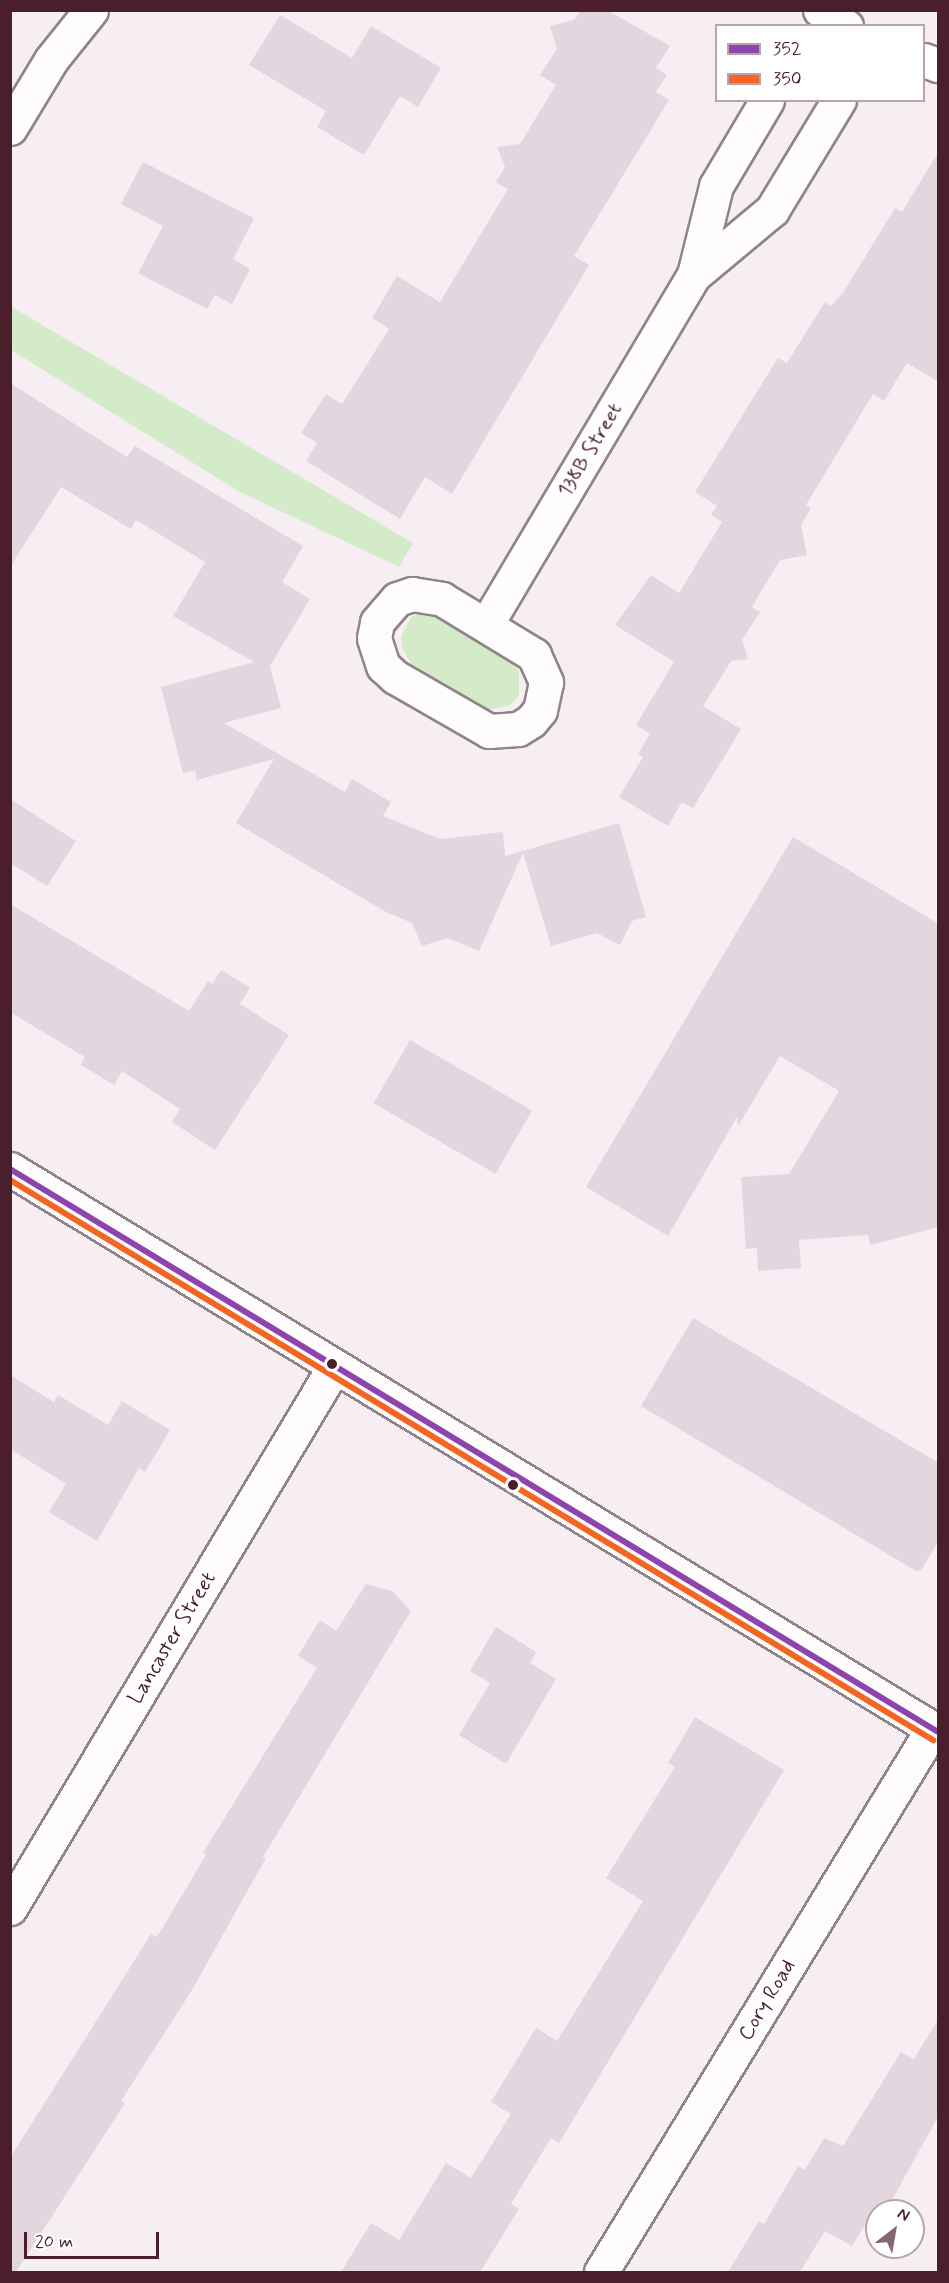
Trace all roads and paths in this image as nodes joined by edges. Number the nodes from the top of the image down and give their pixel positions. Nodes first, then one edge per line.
1 (91, 10) edge
2 (820, 10) edge
3 (812, 24) edge
4 (843, 24) edge
5 (766, 102) edge
6 (838, 102) edge
7 (10, 128) edge
8 (694, 275) junction
9 (486, 625) junction
10 (10, 1169) edge
11 (334, 1367) junction
12 (936, 1730) edge
13 (10, 1908) edge
14 (601, 2272) edge

1 - 7 street
2 - 3 street
2 - 4 street
5 - 8 street, 138B Street
6 - 8 street, 138B Street
8 - 9 street, 138B Street
9 - 9 street
10 - 11 street
11 - 12 street
11 - 13 street, Lancaster Street
12 - 14 street, Cory Road

